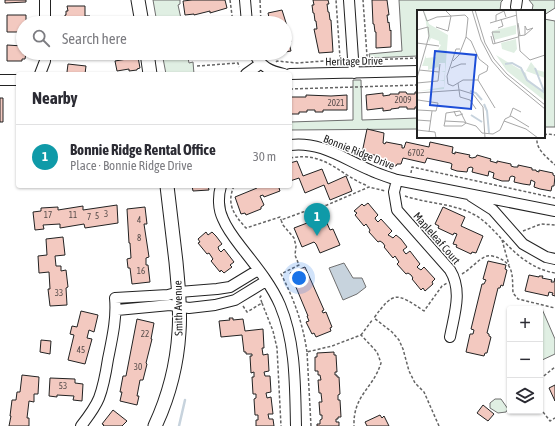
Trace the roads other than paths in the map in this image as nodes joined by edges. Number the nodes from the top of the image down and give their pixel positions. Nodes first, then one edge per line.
1 (45, 0) edge
2 (138, 0) edge
3 (245, 0) edge
4 (349, 0) edge
5 (45, 16) edge
6 (141, 16) edge
7 (246, 16) edge
8 (45, 60) edge
9 (148, 60) edge
10 (258, 60) edge
11 (260, 64) junction
12 (244, 71) edge
13 (417, 71) edge
14 (41, 72) edge
15 (150, 72) edge
16 (275, 72) edge
17 (354, 73) junction
18 (292, 74) edge
19 (0, 80) edge
20 (16, 80) edge
21 (292, 145) edge
22 (397, 180) junction
23 (167, 188) edge
24 (220, 188) edge
25 (466, 193) junction
26 (555, 211) edge
27 (555, 259) edge
28 (258, 270) junction
29 (266, 281) junction
30 (179, 292) junction
31 (180, 306) junction
32 (116, 310) junction
33 (450, 337) dead end
34 (81, 426) edge
35 (155, 426) edge
36 (296, 426) edge

1 - 5 street
2 - 6 main road
3 - 7 street
4 - 17 street
8 - 14 street
9 - 15 main road
10 - 11 street
11 - 12 street
11 - 16 street
13 - 17 street, Heritage Drive
17 - 18 street, Heritage Drive
19 - 20 street
21 - 22 street, Bonnie Ridge Drive
22 - 25 street, Bonnie Ridge Drive
22 - 33 street, Mapleleaf Court
23 - 30 main road, Smith Avenue
24 - 28 street
25 - 26 street, Bonnie Ridge Drive
25 - 27 street, Bonnie Ridge Drive
28 - 29 street
28 - 30 street
29 - 31 street
29 - 36 street
30 - 31 main road, Smith Avenue
30 - 32 street
31 - 32 street
31 - 35 main road, Smith Avenue
32 - 34 street

